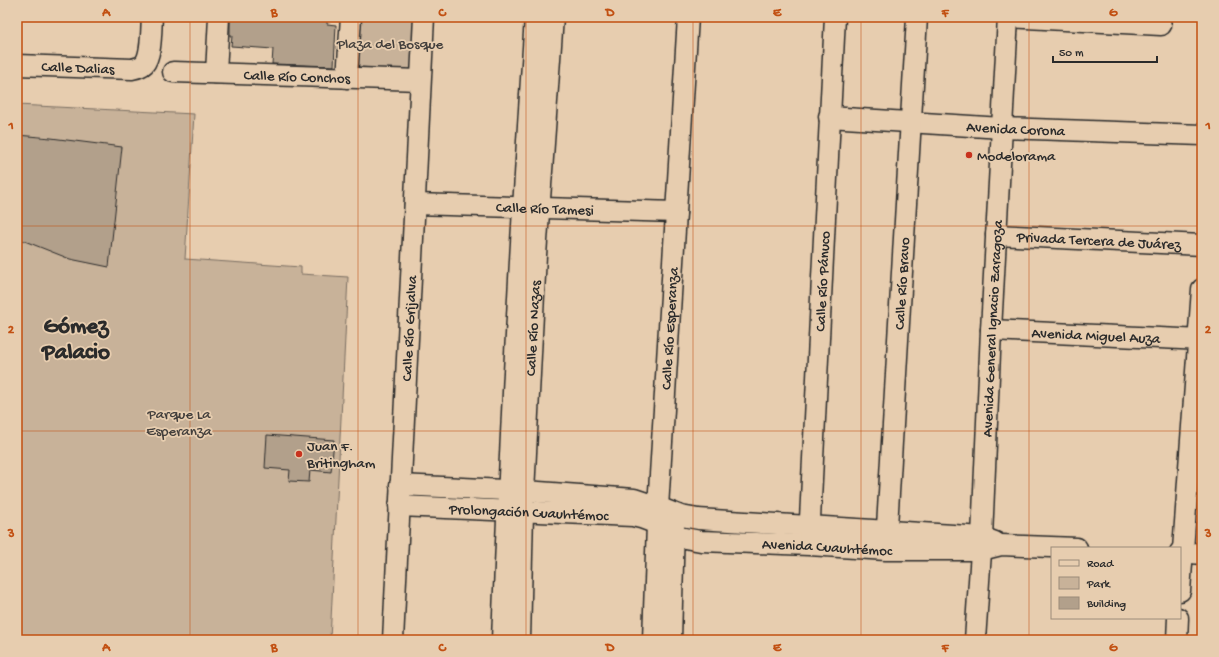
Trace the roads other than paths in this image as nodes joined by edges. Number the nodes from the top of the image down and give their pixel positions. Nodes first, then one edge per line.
1 (152, 17) edge
2 (220, 17) edge
3 (351, 17) edge
4 (424, 17) edge
5 (535, 17) edge
6 (553, 17) edge
7 (688, 17) edge
8 (835, 17) edge
9 (917, 17) edge
10 (1008, 17) edge
11 (1161, 25) dead end
12 (17, 65) edge
13 (173, 72) dead end
14 (216, 73) junction
15 (347, 78) junction
16 (420, 80) junction
17 (829, 117) junction
18 (911, 122) junction
19 (1002, 128) junction
20 (1202, 134) edge
21 (415, 204) junction
22 (530, 208) junction
23 (676, 212) junction
24 (996, 235) junction
25 (1202, 245) edge
26 (1202, 289) edge
27 (991, 330) junction
28 (1200, 340) edge
29 (1197, 419) edge
30 (400, 485) junction
31 (516, 491) junction
32 (399, 506) junction
33 (515, 511) junction
34 (663, 515) junction
35 (810, 525) junction
36 (887, 530) junction
37 (674, 536) junction
38 (981, 544) junction
39 (809, 545) junction
40 (1052, 547) edge
41 (886, 550) junction
42 (1181, 552) edge
43 (1202, 554) edge
44 (1178, 619) edge
45 (393, 640) edge
46 (502, 640) edge
47 (520, 640) edge
48 (653, 640) edge
49 (671, 640) edge
50 (975, 640) edge
51 (1177, 640) edge

1 - 12 street, Calle Dalias
2 - 14 street
3 - 15 street
4 - 16 street, Calle Río Grijalva
5 - 22 street, Calle Río Nazas
6 - 22 street, Calle Río Nazas
7 - 23 street, Calle Río Esperanza
8 - 17 street, Calle Río Pánuco
9 - 18 street, Calle Río Bravo
10 - 11 street
10 - 19 street, Avenida General Ignacio Zaragoza
13 - 14 street, Calle Río Conchos
14 - 15 street, Calle Río Conchos
15 - 16 street, Calle Río Conchos
16 - 21 street, Calle Río Grijalva
17 - 18 street, Avenida Corona
17 - 35 street, Calle Río Pánuco
18 - 19 street, Avenida Corona
18 - 36 street, Calle Río Bravo
19 - 20 street, Avenida Corona
19 - 24 street, Avenida General Ignacio Zaragoza
21 - 22 street, Calle Río Tamesi
21 - 30 street, Calle Río Grijalva
22 - 23 street, Calle Río Tamesi
22 - 31 street, Calle Río Nazas
23 - 34 street, Calle Río Esperanza
24 - 25 street, Privada Tercera de Juárez
24 - 27 street, Avenida General Ignacio Zaragoza
26 - 28 street
27 - 28 street, Avenida Miguel Auza
27 - 38 street, Avenida General Ignacio Zaragoza
28 - 29 street
29 - 42 street
30 - 31 street, Prolongación Cuauhtémoc
30 - 32 street, Calle Río Grijalva
31 - 33 street, Calle Río Nazas
31 - 34 street, Prolongación Cuauhtémoc
32 - 33 street, Prolongación Cuauhtémoc
32 - 45 street, Calle Río Grijalva
33 - 34 street, Prolongación Cuauhtémoc
33 - 46 street, Calle Río Nazas
33 - 47 street, Calle Río Nazas
34 - 35 street, Avenida Cuauhtémoc
34 - 37 street, Avenida Cuauhtémoc
34 - 48 street, Calle Río Esperanza
35 - 36 street, Avenida Cuauhtémoc
35 - 39 street, Calle Río Pánuco
36 - 38 street, Avenida Cuauhtémoc
36 - 41 street, Calle Río Bravo
37 - 39 street, Avenida Cuauhtémoc
37 - 49 street
38 - 40 street, Avenida Cuauhtémoc
38 - 41 street, Avenida Cuauhtémoc
38 - 50 street, Avenida General Ignacio Zaragoza
39 - 41 street, Avenida Cuauhtémoc
42 - 43 street
44 - 51 street

